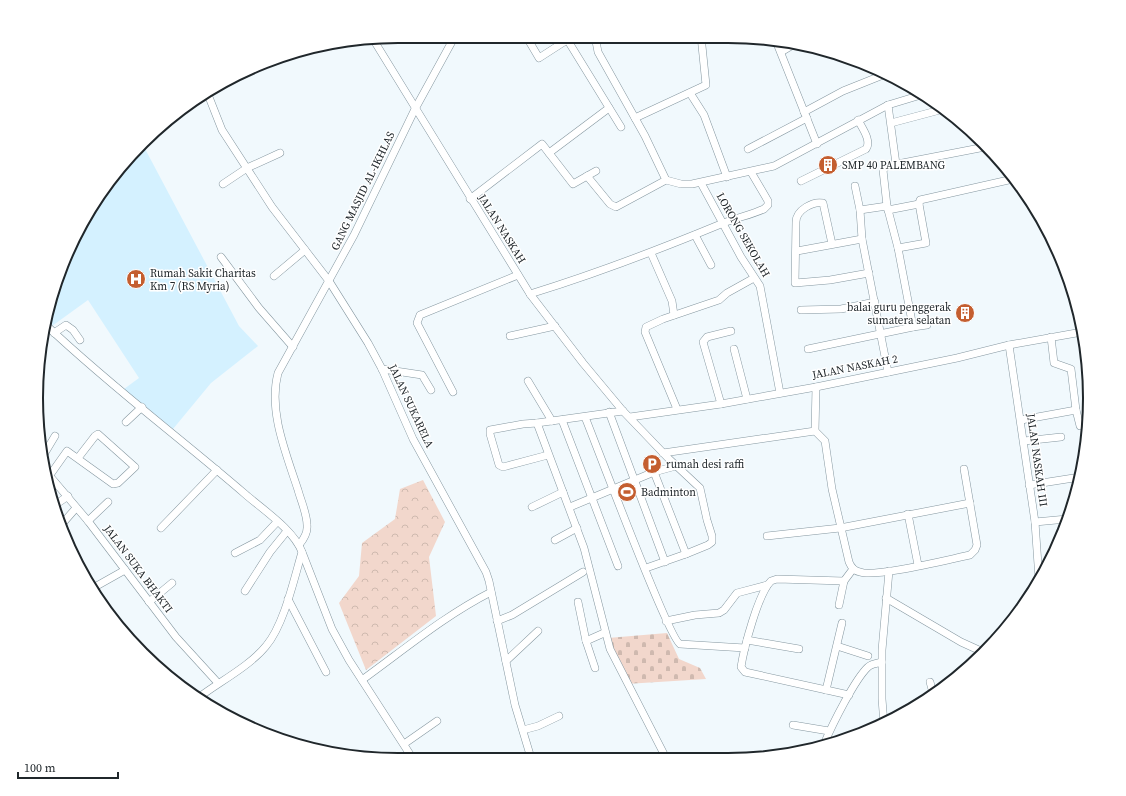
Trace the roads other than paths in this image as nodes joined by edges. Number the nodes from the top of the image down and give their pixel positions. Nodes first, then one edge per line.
1 (451, 43) edge
2 (530, 43) edge
3 (559, 43) edge
4 (569, 43) edge
5 (596, 43) edge
6 (702, 43) edge
7 (376, 44) edge
8 (778, 47) edge
9 (787, 48) edge
10 (780, 52) junction
11 (878, 77) edge
12 (690, 93) junction
13 (915, 97) edge
14 (209, 98) edge
15 (888, 105) junction
16 (609, 108) junction
17 (415, 109) junction
18 (937, 111) edge
19 (806, 115) junction
20 (635, 118) junction
21 (858, 120) junction
22 (891, 123) junction
23 (621, 127) dead end
24 (817, 144) junction
25 (979, 147) edge
26 (748, 149) dead end
27 (280, 153) dead end
28 (549, 153) junction
29 (896, 164) junction
30 (246, 168) junction
31 (596, 171) dead end
32 (751, 172) junction
33 (587, 176) junction
34 (727, 177) junction
35 (666, 180) junction
36 (1008, 180) edge
37 (801, 181) dead end
38 (701, 183) junction
39 (223, 184) dead end
40 (854, 186) dead end
41 (470, 199) junction
42 (919, 204) junction
43 (888, 208) junction
44 (860, 210) junction
45 (723, 223) junction
46 (695, 235) junction
47 (862, 239) junction
48 (832, 244) junction
49 (898, 248) junction
50 (305, 250) junction
51 (796, 251) junction
52 (651, 253) junction
53 (221, 257) dead end
54 (711, 265) dead end
55 (869, 273) junction
56 (518, 275) junction
57 (274, 276) dead end
58 (754, 278) junction
59 (329, 281) junction
60 (530, 294) junction
61 (875, 302) junction
62 (802, 310) dead end
63 (674, 315) junction
64 (927, 325) dead end
65 (555, 326) junction
66 (912, 327) junction
67 (50, 329) edge
68 (731, 331) dead end
69 (54, 333) junction
70 (881, 333) junction
71 (1077, 333) edge
72 (510, 336) dead end
73 (1051, 337) junction
74 (80, 340) dead end
75 (1009, 345) junction
76 (293, 347) junction
77 (734, 349) dead end
78 (808, 349) dead end
79 (382, 369) junction
80 (888, 372) junction
81 (528, 381) dead end
82 (816, 387) junction
83 (431, 390) dead end
84 (453, 392) dead end
85 (780, 393) junction
86 (747, 399) junction
87 (721, 404) junction
88 (142, 407) junction
89 (677, 409) junction
90 (1076, 410) junction
91 (623, 411) junction
92 (609, 412) junction
93 (586, 417) junction
94 (630, 417) junction
95 (562, 420) junction
96 (1021, 420) junction
97 (126, 422) dead end
98 (552, 422) junction
99 (537, 423) junction
100 (1082, 426) edge
101 (815, 431) junction
102 (55, 436) dead end
103 (1061, 437) dead end
104 (1024, 441) junction
105 (47, 449) edge
106 (663, 453) junction
107 (548, 455) junction
108 (78, 458) junction
109 (676, 466) junction
110 (217, 470) junction
111 (964, 470) dead end
112 (51, 472) edge
113 (654, 472) junction
114 (52, 477) edge
115 (1074, 478) edge
116 (635, 480) junction
117 (1030, 485) junction
118 (614, 488) junction
119 (563, 492) junction
120 (68, 496) junction
121 (592, 498) junction
122 (59, 502) edge
123 (108, 502) dead end
124 (970, 503) junction
125 (532, 507) dead end
126 (570, 507) junction
127 (76, 508) junction
128 (908, 514) junction
129 (65, 520) edge
130 (1061, 520) edge
131 (88, 521) junction
132 (277, 522) junction
133 (1035, 522) junction
134 (161, 528) dead end
135 (577, 528) junction
136 (840, 528) junction
137 (287, 531) junction
138 (767, 536) dead end
139 (555, 540) dead end
140 (299, 545) junction
141 (302, 552) junction
142 (235, 553) dead end
143 (686, 554) junction
144 (665, 562) junction
145 (1042, 562) edge
146 (918, 565) junction
147 (618, 566) dead end
148 (646, 568) junction
149 (853, 568) junction
150 (125, 570) junction
151 (889, 571) junction
152 (583, 572) dead end
153 (844, 581) junction
154 (172, 583) dead end
155 (767, 584) junction
156 (97, 586) edge
157 (245, 591) dead end
158 (491, 592) junction
159 (886, 598) junction
160 (288, 599) junction
161 (149, 602) junction
162 (578, 602) dead end
163 (839, 606) dead end
164 (497, 621) junction
165 (666, 621) junction
166 (842, 623) dead end
167 (538, 631) dead end
168 (604, 633) junction
169 (747, 640) junction
170 (586, 641) junction
171 (837, 646) junction
172 (745, 648) junction
173 (799, 650) dead end
174 (978, 650) edge
175 (868, 656) dead end
176 (506, 660) junction
177 (882, 662) junction
178 (595, 668) dead end
179 (326, 672) dead end
180 (362, 680) junction
181 (218, 682) junction
182 (930, 682) dead end
183 (932, 688) edge
184 (826, 690) junction
185 (203, 694) edge
186 (849, 695) junction
187 (559, 716) dead end
188 (882, 717) edge
189 (437, 721) dead end
190 (793, 725) dead end
191 (523, 730) junction
192 (829, 731) junction
193 (826, 739) edge
194 (404, 744) junction
195 (409, 753) edge
196 (530, 753) edge
197 (663, 753) edge

1 - 17 street, GANG MASJID AL-IKHLAS
2 - 3 street
4 - 16 street
5 - 20 street
6 - 12 street
7 - 17 street, JALAN NASKAH
8 - 10 street
9 - 10 street
10 - 19 street
11 - 19 street
12 - 20 street
12 - 34 street
13 - 15 street
14 - 30 street, JALAN SUKARELA
15 - 21 street
15 - 22 street
16 - 23 street
16 - 28 street
17 - 41 street, JALAN NASKAH
17 - 59 street, GANG MASJID AL-IKHLAS
18 - 22 street
19 - 24 street
19 - 26 street
20 - 35 street
21 - 24 street
21 - 37 street
22 - 29 street
24 - 32 street
25 - 29 street
27 - 30 street
28 - 33 street
28 - 41 street
29 - 43 street
30 - 39 street
30 - 50 street, JALAN SUKARELA
31 - 33 street
32 - 34 street
32 - 45 street
33 - 35 street
34 - 38 street
35 - 38 street
36 - 42 street
38 - 45 street, LORONG SEKOLAH
40 - 44 street
41 - 56 street, JALAN NASKAH
42 - 43 street
42 - 49 street
43 - 44 street
43 - 49 street
44 - 47 street
45 - 46 street
45 - 58 street, LORONG SEKOLAH
46 - 52 street
46 - 54 street
47 - 48 street
47 - 55 street
48 - 51 street
48 - 51 street
49 - 66 street
50 - 57 street
50 - 59 street, JALAN SUKARELA
51 - 55 street
52 - 60 street
52 - 63 street
53 - 76 street
55 - 61 street
56 - 60 street, JALAN NASKAH
56 - 84 street
58 - 63 street
58 - 85 street, LORONG SEKOLAH
59 - 76 street, GANG MASJID AL-IKHLAS
59 - 79 street, JALAN SUKARELA
60 - 65 street, JALAN NASKAH
61 - 62 street
61 - 70 street
63 - 89 street
64 - 66 street
65 - 72 street
65 - 91 street, JALAN NASKAH
66 - 70 street
67 - 69 street
68 - 87 street
69 - 74 street
69 - 88 street
70 - 78 street
70 - 80 street
71 - 73 street, JALAN NASKAH 2
73 - 75 street, JALAN NASKAH 2
73 - 90 street
75 - 80 street, JALAN NASKAH 2
75 - 96 street, JALAN NASKAH III
76 - 140 street, GANG MASJID AL-IKHLAS
77 - 86 street
79 - 83 street
79 - 158 street, JALAN SUKARELA
80 - 82 street, JALAN NASKAH 2
81 - 98 street
82 - 85 street, JALAN NASKAH 2
82 - 101 street
85 - 86 street, JALAN NASKAH 2
86 - 87 street, JALAN NASKAH 2
87 - 89 street, JALAN NASKAH 2
88 - 97 street
88 - 110 street
89 - 94 street, JALAN NASKAH 2
90 - 96 street
90 - 100 street
91 - 92 street
91 - 94 street, JALAN NASKAH
92 - 93 street
92 - 116 street
93 - 95 street
93 - 118 street
94 - 106 street, JALAN NASKAH
95 - 98 street
95 - 121 street
96 - 104 street, JALAN NASKAH III
98 - 99 street
99 - 107 street
99 - 107 street
101 - 106 street
101 - 136 street
102 - 105 street
103 - 104 street
104 - 117 street, JALAN NASKAH III
106 - 109 street, JALAN NASKAH
107 - 119 street
108 - 108 street
108 - 112 street
109 - 113 street
109 - 143 street, JALAN NASKAH
110 - 132 street
110 - 134 street
111 - 124 street
113 - 116 street
113 - 143 street
114 - 120 street, JALAN SUKA BHAKTI
115 - 117 street
116 - 118 street
116 - 144 street
117 - 133 street, JALAN NASKAH III
118 - 121 street
118 - 148 street
119 - 125 street
119 - 126 street
120 - 122 street
120 - 127 street, JALAN SUKA BHAKTI
121 - 126 street
121 - 147 street
123 - 131 street
124 - 128 street
124 - 146 street
126 - 135 street
127 - 129 street
127 - 131 street, JALAN SUKA BHAKTI
128 - 136 street
128 - 146 street
130 - 133 street
131 - 150 street, JALAN SUKA BHAKTI
132 - 137 street
132 - 142 street
133 - 145 street, JALAN NASKAH III
135 - 139 street
135 - 168 street
136 - 138 street
136 - 149 street
137 - 140 street
137 - 157 street
140 - 141 street
141 - 160 street
141 - 180 street
143 - 144 street, JALAN NASKAH
144 - 148 street, JALAN NASKAH
146 - 151 street
148 - 165 street
149 - 151 street
149 - 153 street
150 - 156 street
150 - 161 street, JALAN SUKA BHAKTI
151 - 159 street
152 - 164 street
153 - 155 street
153 - 163 street
154 - 161 street
155 - 165 street
155 - 169 street
158 - 164 street, JALAN SUKARELA
158 - 180 street
159 - 174 street
159 - 177 street
160 - 179 street
160 - 181 street
161 - 181 street, JALAN SUKA BHAKTI
162 - 170 street
164 - 176 street, JALAN SUKARELA
165 - 172 street
166 - 171 street
167 - 176 street
168 - 170 street
168 - 197 street
169 - 172 street
169 - 173 street
170 - 178 street
171 - 175 street
171 - 184 street
172 - 184 street
176 - 191 street, JALAN SUKARELA
177 - 186 street
177 - 188 street
180 - 194 street
181 - 185 street
182 - 183 street
184 - 186 street
186 - 192 street
187 - 191 street
189 - 194 street
190 - 192 street
191 - 196 street, JALAN SUKARELA
192 - 193 street
194 - 195 street

